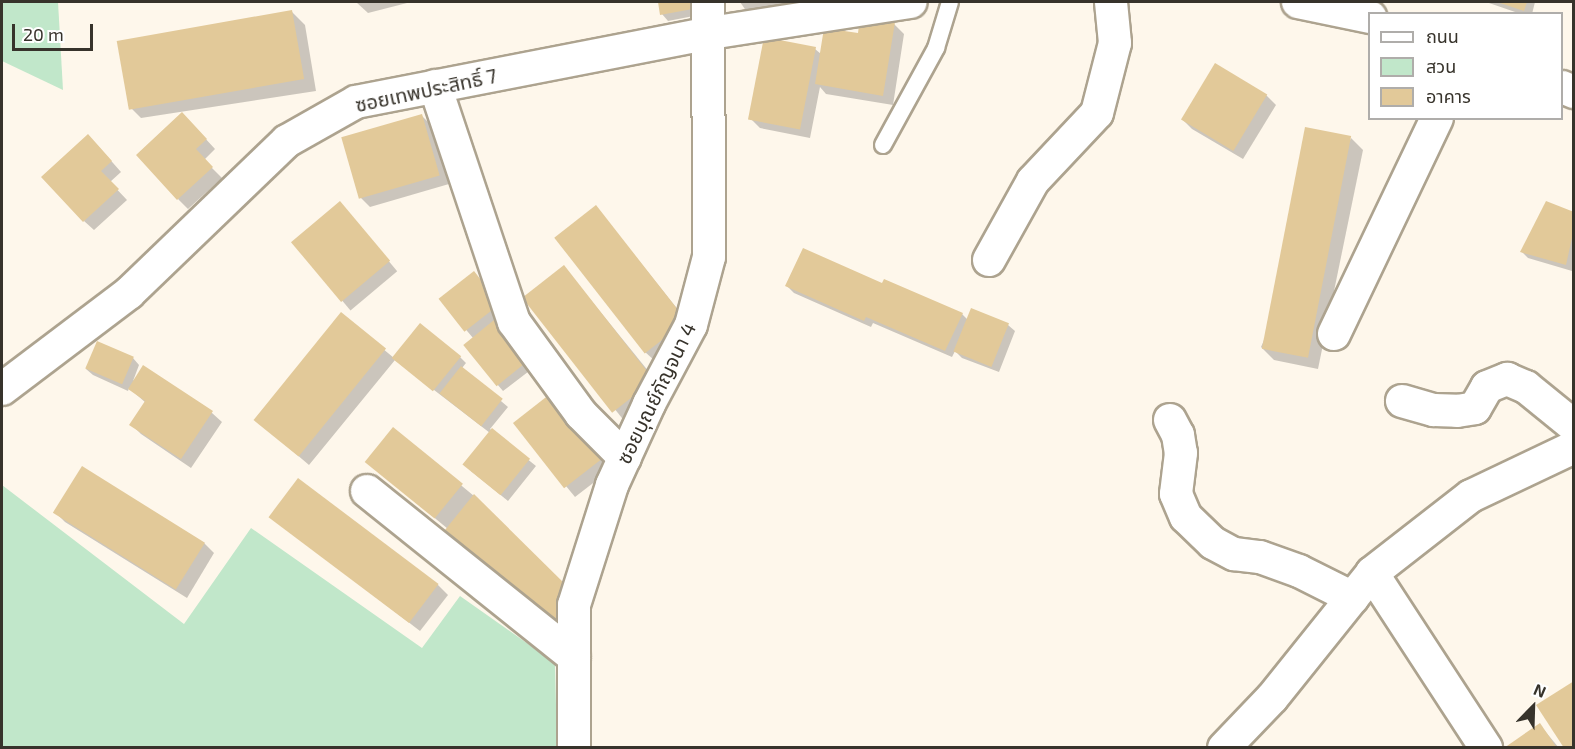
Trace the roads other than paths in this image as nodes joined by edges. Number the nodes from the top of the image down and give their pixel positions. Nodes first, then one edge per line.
1 (708, 2) edge
2 (911, 2) edge
3 (950, 2) edge
4 (1112, 2) edge
5 (1298, 2) edge
6 (825, 8) edge
7 (1368, 17) edge
8 (710, 33) junction
9 (435, 86) junction
10 (1436, 120) edge
11 (883, 145) dead end
12 (989, 261) dead end
13 (1334, 334) dead end
14 (2, 389) edge
15 (1402, 401) dead end
16 (1170, 420) dead end
17 (1574, 426) edge
18 (1574, 447) edge
19 (625, 458) junction
20 (367, 491) dead end
21 (1372, 573) junction
22 (1353, 598) junction
23 (574, 657) junction
24 (574, 747) edge
25 (1224, 747) edge
26 (1486, 747) edge

1 - 8 street, ซอยบุณย์กัญจนา 4
2 - 6 street, ซอยเทพประสิทธิ์ 7
3 - 11 lane
4 - 12 street
5 - 7 street
6 - 8 street, ซอยเทพประสิทธิ์ 7
8 - 9 street, ซอยเทพประสิทธิ์ 7
8 - 19 street, ซอยบุณย์กัญจนา 4
9 - 14 street, ซอยเทพประสิทธิ์ 7
9 - 19 street
10 - 13 street
15 - 17 street
16 - 22 street
18 - 21 street
19 - 23 street, ซอยบุณย์กัญจนา 4
20 - 23 street
21 - 22 street
21 - 26 street
22 - 25 street
23 - 24 street, ซอยบุณย์กัญจนา 4

